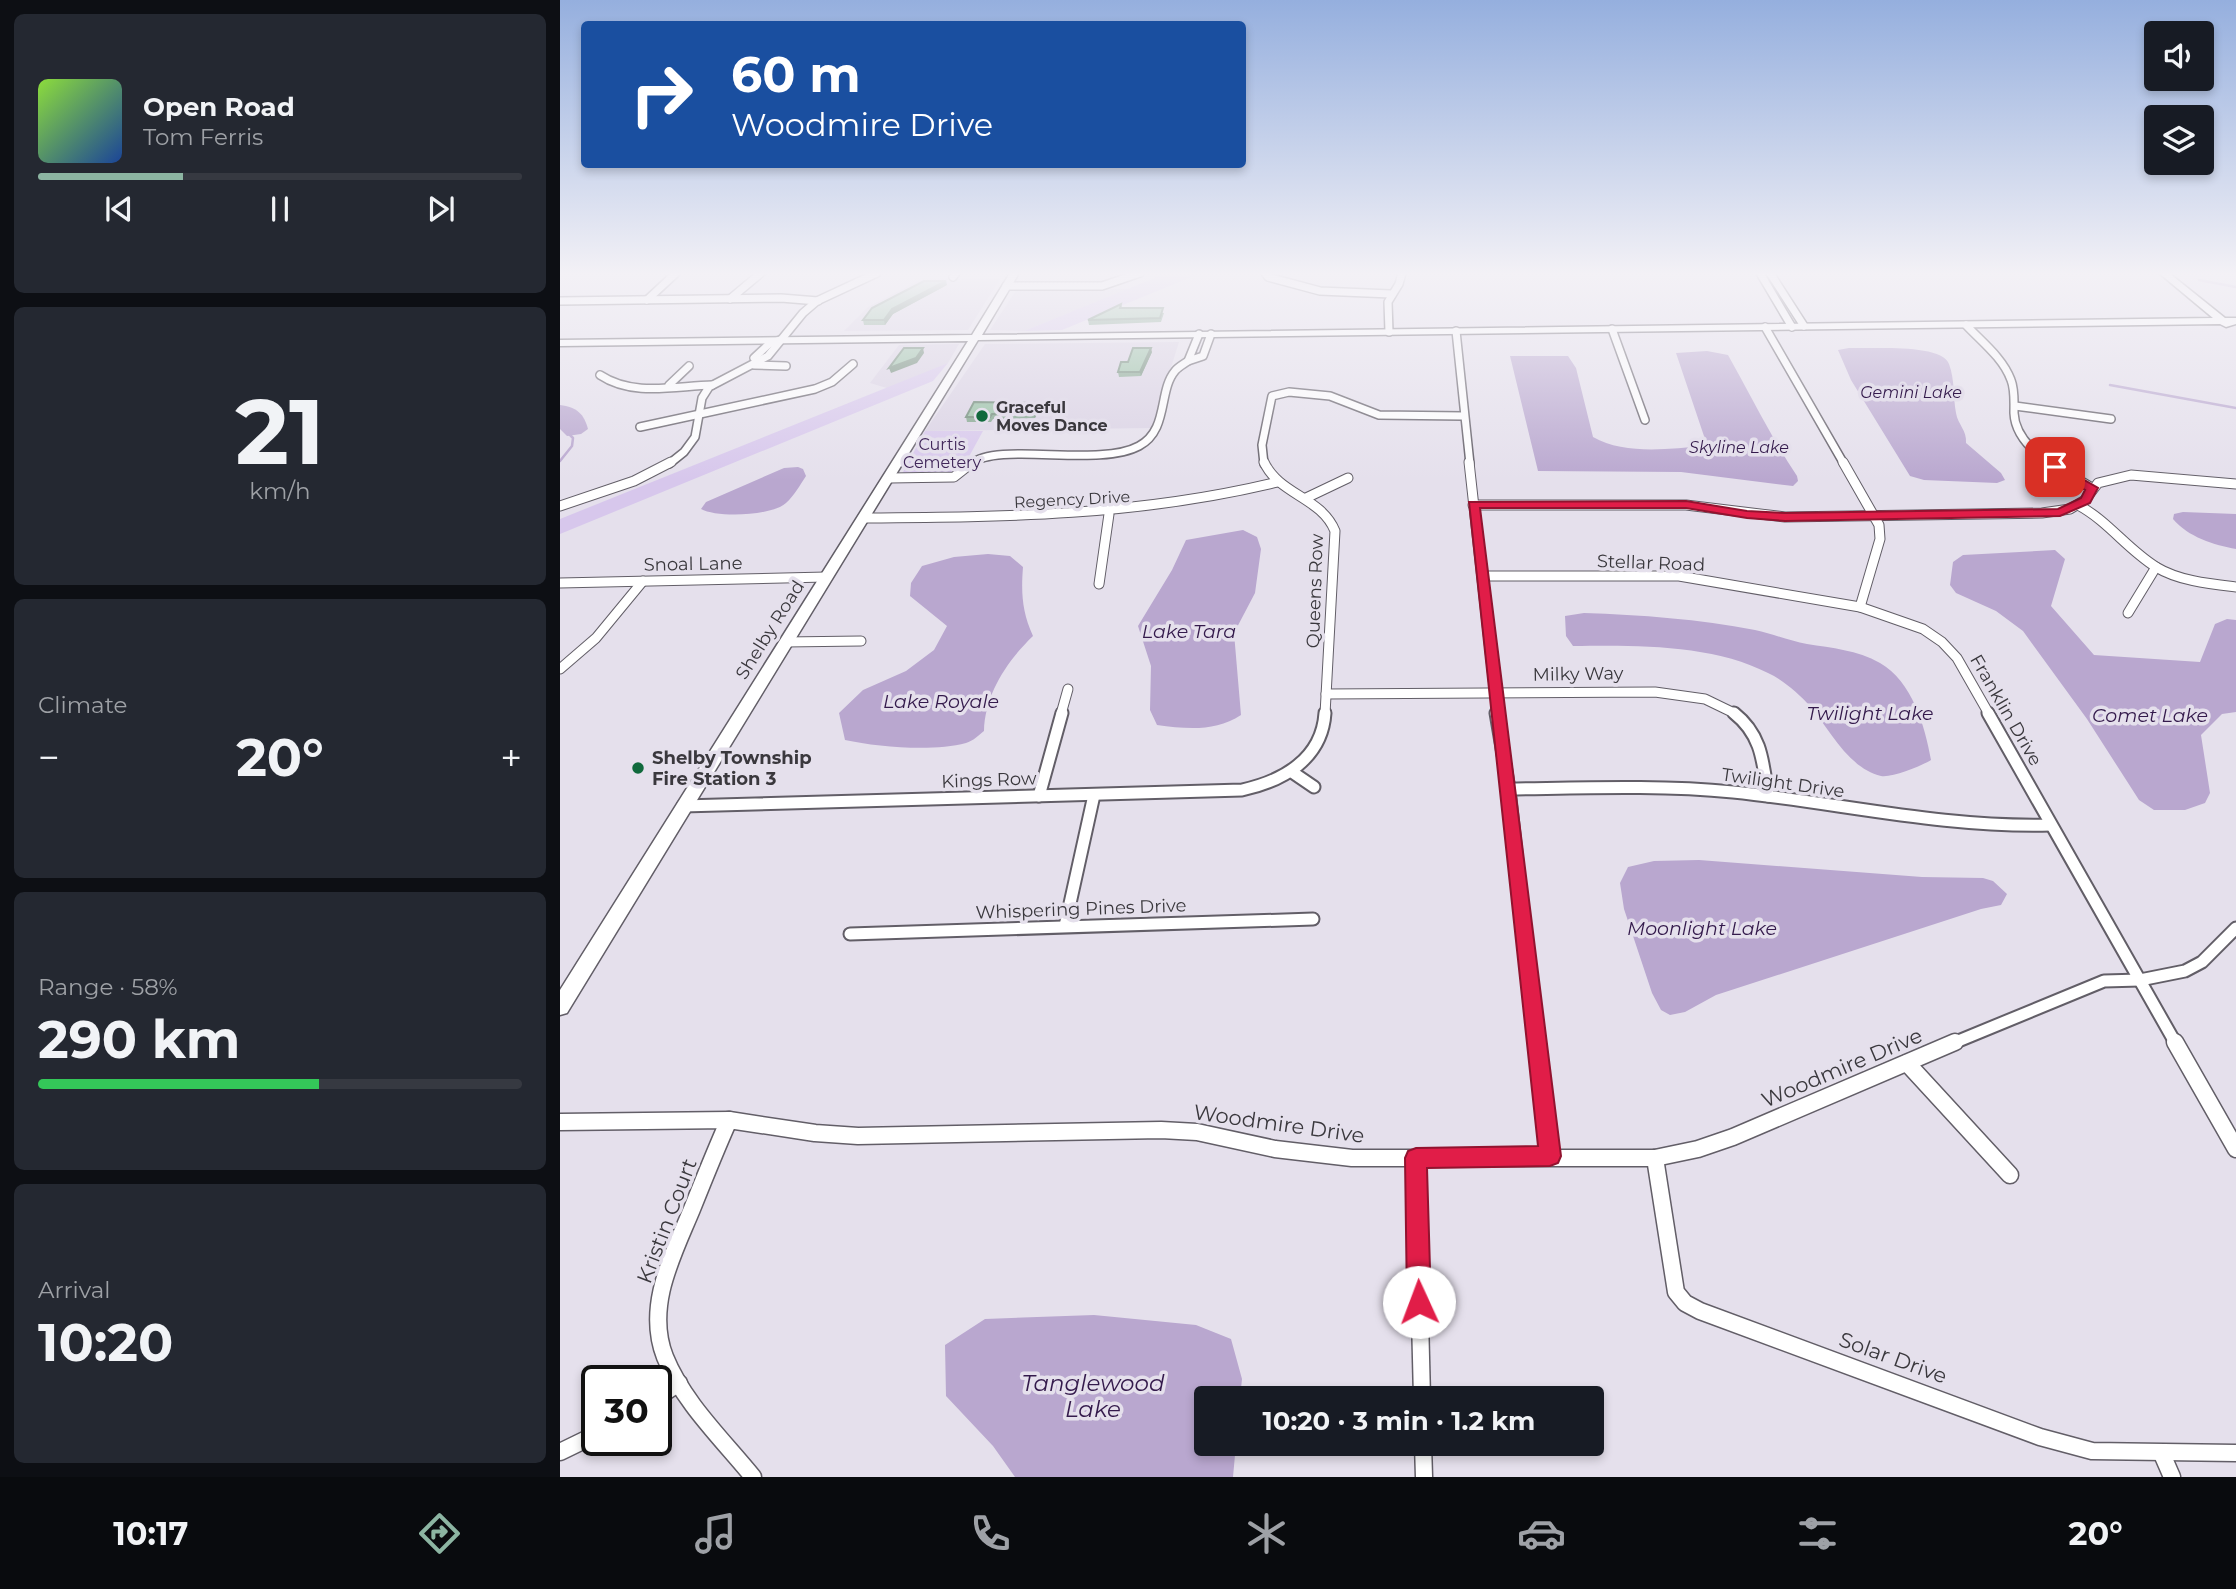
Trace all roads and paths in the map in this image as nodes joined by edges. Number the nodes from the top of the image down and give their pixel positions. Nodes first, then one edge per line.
1 (639, 342) edge
2 (780, 342) edge
3 (974, 342) edge
4 (1204, 342) edge
5 (1457, 342) edge
6 (1617, 342) edge
7 (1774, 342) edge
8 (1981, 342) edge
9 (560, 343) edge
10 (853, 364) dead end
11 (748, 365) junction
12 (689, 366) dead end
13 (786, 366) dead end
14 (600, 375) dead end
15 (669, 385) junction
16 (712, 385) junction
17 (2015, 406) junction
18 (700, 414) junction
19 (1463, 416) junction
20 (2110, 419) dead end
21 (1644, 420) dead end
22 (640, 427) dead end
23 (890, 478) junction
24 (1348, 478) dead end
25 (1278, 482) junction
26 (2236, 484) edge
27 (2092, 488) junction
28 (1306, 498) junction
29 (1473, 505) junction
30 (2078, 505) junction
31 (560, 506) edge
32 (1109, 514) junction
33 (1874, 514) junction
34 (864, 517) junction
35 (2156, 567) junction
36 (1482, 576) junction
37 (826, 577) junction
38 (643, 581) junction
39 (560, 583) edge
40 (1099, 584) dead end
41 (2236, 587) edge
42 (1860, 607) junction
43 (2128, 613) dead end
44 (861, 641) dead end
45 (785, 642) junction
46 (560, 669) edge
47 (1068, 689) dead end
48 (1493, 692) junction
49 (1326, 694) junction
50 (1292, 772) junction
51 (1314, 787) dead end
52 (1508, 789) junction
53 (1094, 795) junction
54 (1039, 796) junction
55 (1769, 796) junction
56 (683, 806) junction
57 (2051, 825) junction
58 (1313, 919) dead end
59 (1065, 926) junction
60 (2236, 928) edge
61 (850, 934) dead end
62 (2140, 980) junction
63 (560, 1007) edge
64 (1907, 1063) junction
65 (729, 1120) junction
66 (560, 1122) edge
67 (2236, 1149) edge
68 (1550, 1156) junction
69 (1416, 1158) junction
70 (1655, 1158) junction
71 (2010, 1175) dead end
72 (679, 1383) junction
73 (1422, 1386) edge
74 (672, 1388) edge
75 (581, 1442) edge
76 (560, 1452) edge
77 (2236, 1453) edge
78 (2162, 1454) junction
79 (1423, 1456) edge
80 (753, 1477) edge
81 (1424, 1477) edge
82 (2172, 1477) edge

1 - 9 street
2 - 11 street
3 - 23 street, Shelby Road
4 - 23 street
5 - 19 street
6 - 21 street
7 - 33 street
8 - 17 street
10 - 18 street
11 - 13 street
11 - 16 street
12 - 15 street
14 - 15 street
15 - 16 street
16 - 18 street
17 - 20 street
17 - 27 street
18 - 22 street
18 - 31 street
19 - 25 street
19 - 29 street
23 - 34 street, Shelby Road
24 - 28 street
25 - 28 street, Queens Row
25 - 32 street, Regency Drive
26 - 27 street
27 - 30 street
28 - 49 street, Queens Row
29 - 33 street
29 - 36 street
30 - 33 street
30 - 35 street
32 - 34 street, Regency Drive
32 - 40 street
33 - 42 street
34 - 37 street, Shelby Road
35 - 41 street
35 - 43 street
36 - 42 street, Stellar Road
36 - 48 street
37 - 38 street, Snoal Lane
37 - 45 street, Shelby Road
38 - 39 street, Snoal Lane
38 - 46 street
42 - 57 street, Franklin Drive
44 - 45 street
45 - 56 street, Shelby Road
47 - 54 street
48 - 49 street, Milky Way
48 - 52 street
48 - 55 street, Milky Way
49 - 50 street, Queens Row
50 - 51 street
50 - 53 street, Kings Row
52 - 55 street, Twilight Drive
52 - 68 street
53 - 54 street, Kings Row
53 - 59 street
54 - 56 street, Kings Row
55 - 57 street, Twilight Drive
56 - 63 street, Shelby Road
57 - 62 street, Franklin Drive
58 - 59 street, Whispering Pines Drive
59 - 61 street, Whispering Pines Drive
60 - 62 street, Woodmire Drive
62 - 64 street, Woodmire Drive
62 - 67 street, Franklin Drive
64 - 70 street, Woodmire Drive
64 - 71 street
65 - 66 street, Woodmire Drive
65 - 69 street, Woodmire Drive
65 - 72 street, Kristin Court
68 - 69 street, Woodmire Drive
68 - 70 street, Woodmire Drive
69 - 73 street
70 - 78 street, Solar Drive
72 - 74 street
72 - 80 street, Kristin Court
75 - 76 street
77 - 78 street, Solar Drive
78 - 82 street
79 - 81 street

